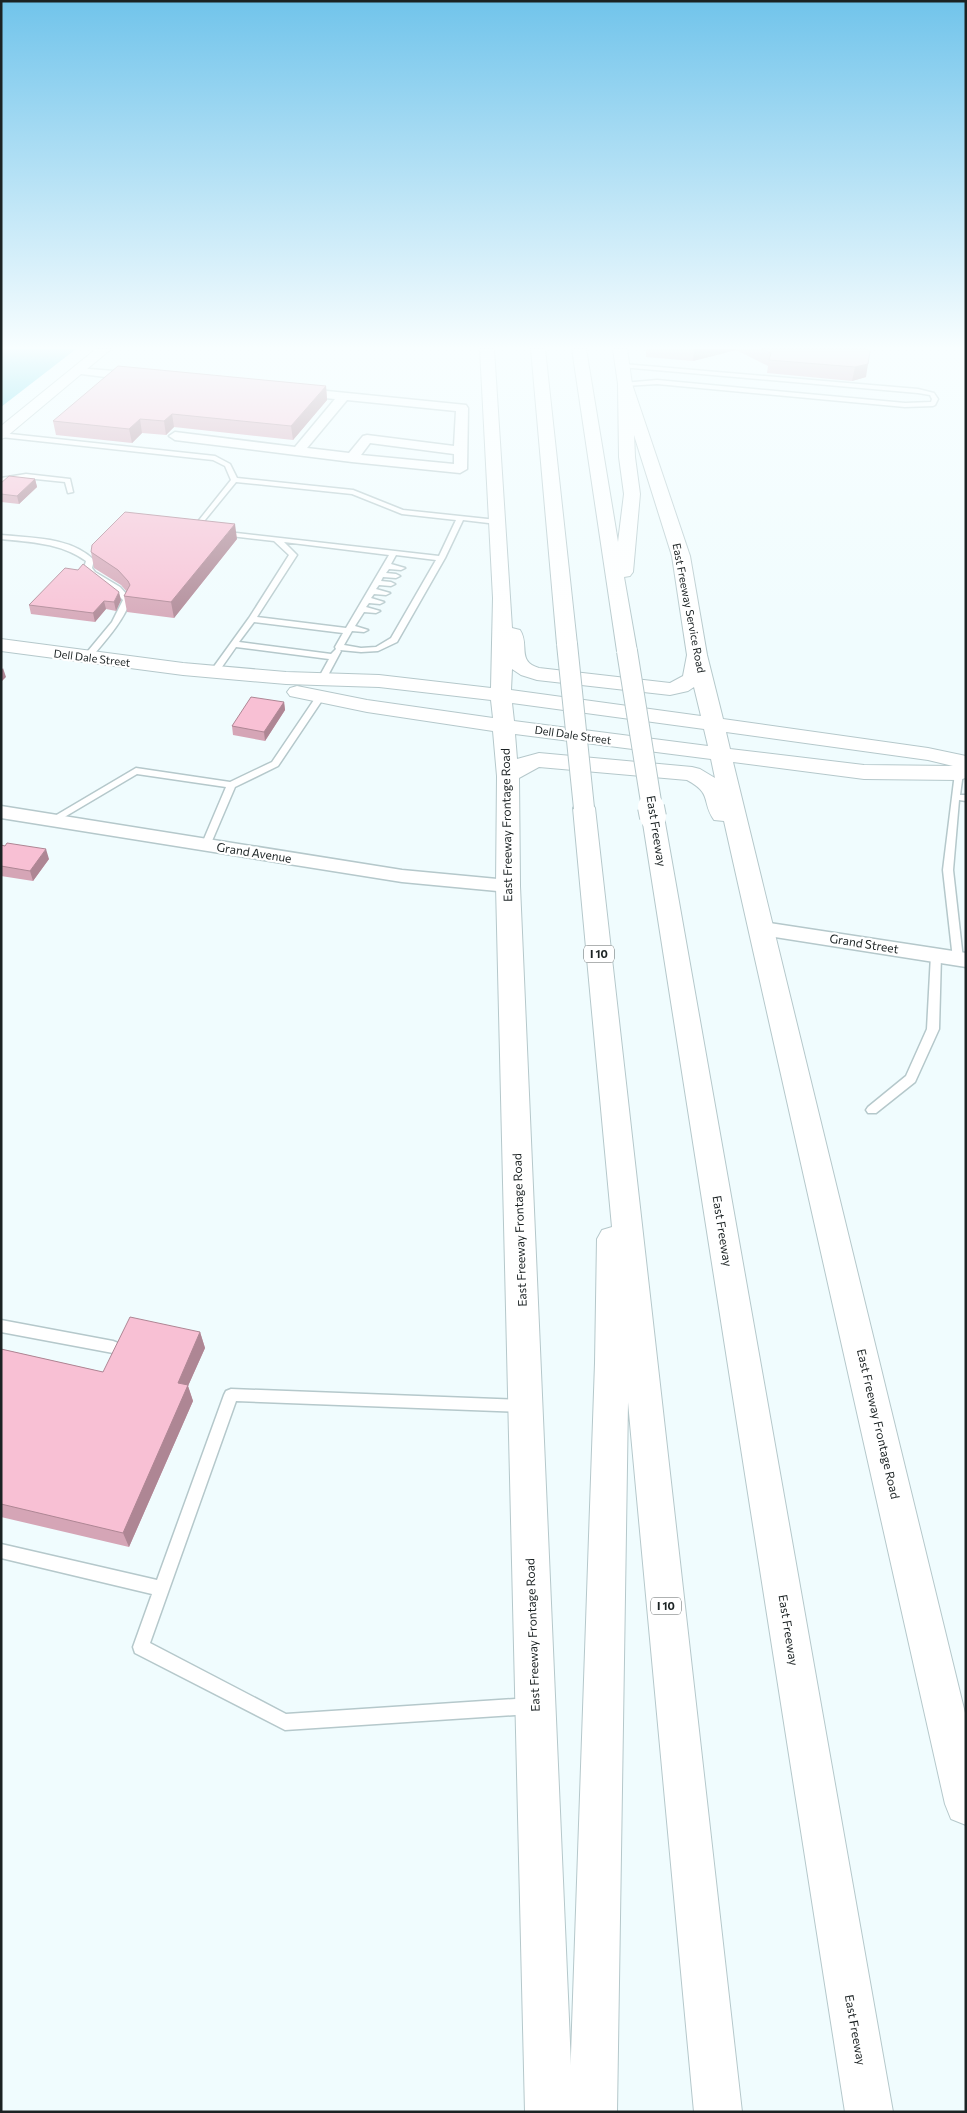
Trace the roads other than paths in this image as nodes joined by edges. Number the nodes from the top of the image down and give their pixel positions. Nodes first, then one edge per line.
1 (122, 448) edge
2 (277, 448) edge
3 (300, 448) edge
4 (360, 448) edge
5 (434, 448) edge
6 (461, 448) edge
7 (493, 448) edge
8 (548, 448) edge
9 (594, 448) edge
10 (627, 448) edge
11 (646, 448) edge
12 (298, 450) junction
13 (461, 451) junction
14 (352, 458) junction
15 (1, 480) edge
16 (234, 480) junction
17 (70, 492) dead end
18 (460, 519) junction
19 (497, 522) junction
20 (202, 531) edge
21 (211, 532) edge
22 (1, 537) edge
23 (276, 539) junction
24 (394, 553) junction
25 (442, 558) junction
26 (386, 566) junction
27 (401, 568) dead end
28 (423, 571) dead end
29 (433, 572) junction
30 (381, 575) junction
31 (396, 576) dead end
32 (418, 579) dead end
33 (429, 580) junction
34 (376, 582) junction
35 (391, 584) dead end
36 (415, 588) dead end
37 (424, 589) junction
38 (371, 592) junction
39 (386, 593) dead end
40 (409, 596) dead end
41 (419, 598) junction
42 (502, 598) junction
43 (366, 600) junction
44 (380, 602) dead end
45 (403, 605) dead end
46 (414, 606) junction
47 (361, 609) junction
48 (376, 611) dead end
49 (620, 611) junction
50 (399, 614) dead end
51 (409, 615) junction
52 (252, 619) junction
53 (392, 623) dead end
54 (404, 625) junction
55 (349, 629) junction
56 (364, 630) dead end
57 (388, 633) dead end
58 (398, 634) junction
59 (234, 644) junction
60 (1, 645) edge
61 (339, 647) junction
62 (697, 655) junction
63 (87, 657) junction
64 (334, 657) junction
65 (183, 669) junction
66 (214, 672) junction
67 (321, 688) junction
68 (501, 695) junction
69 (714, 724) junction
70 (503, 725) junction
71 (720, 753) junction
72 (963, 769) edge
73 (508, 776) junction
74 (231, 785) junction
75 (961, 797) edge
76 (1, 812) edge
77 (53, 820) junction
78 (206, 846) junction
79 (508, 886) junction
80 (753, 893) junction
81 (763, 929) junction
82 (936, 955) junction
83 (962, 959) edge
84 (614, 1100) junction
85 (872, 1110) dead end
86 (1, 1326) edge
87 (113, 1347) edge
88 (526, 1406) junction
89 (1, 1551) edge
90 (162, 1589) junction
91 (535, 1705) junction
92 (966, 1804) edge
93 (549, 2112) edge
94 (593, 2112) edge
95 (718, 2112) edge
96 (869, 2112) edge

1 - 16 lane
2 - 12 street
3 - 12 street
4 - 14 street
5 - 13 street
6 - 13 street
7 - 19 main road, East Freeway Frontage Road
8 - 84 main road, I 10, bridge
9 - 49 main road, East Freeway
10 - 49 main road
11 - 62 main road, East Freeway Service Road
12 - 14 street
13 - 14 street
15 - 17 lane
16 - 18 lane
16 - 20 lane
18 - 19 lane
18 - 25 lane
19 - 42 main road, East Freeway Frontage Road
21 - 23 lane
22 - 63 lane
23 - 24 lane
23 - 52 lane
24 - 25 lane
24 - 26 lane
25 - 29 lane
26 - 27 lane
26 - 30 lane
28 - 29 lane
29 - 33 lane
30 - 31 lane
30 - 34 lane
32 - 33 lane
33 - 37 lane
34 - 35 lane
34 - 38 lane
36 - 37 lane
37 - 41 lane
38 - 39 lane
38 - 43 lane
40 - 41 lane
41 - 46 lane
42 - 62 main road
42 - 68 main road, East Freeway Frontage Road
43 - 44 lane
43 - 47 lane
45 - 46 lane
46 - 51 lane
47 - 48 lane
47 - 55 lane
49 - 96 main road, East Freeway, bridge
50 - 51 lane
51 - 54 lane
52 - 55 lane
52 - 59 lane
53 - 54 lane
54 - 58 lane
55 - 56 lane
55 - 61 lane
57 - 58 lane
58 - 61 lane
59 - 64 lane
59 - 66 lane
60 - 63 main road, Dell Dale Street
61 - 64 lane
62 - 69 main road, East Freeway Service Road
63 - 65 main road, Dell Dale Street
64 - 67 lane
65 - 66 main road, Dell Dale Street
65 - 67 main road, Dell Dale Street
66 - 67 main road, Dell Dale Street
67 - 68 main road, Dell Dale Street
67 - 70 main road, Dell Dale Street
67 - 74 lane
68 - 69 main road, Dell Dale Street
68 - 70 main road, East Freeway Frontage Road
69 - 71 main road, East Freeway Frontage Road
69 - 72 main road, Dell Dale Street
70 - 71 main road, Dell Dale Street
70 - 73 main road, East Freeway Frontage Road
71 - 72 main road, Dell Dale Street
71 - 80 main road, East Freeway Frontage Road
72 - 75 lane
73 - 79 main road, East Freeway Frontage Road
73 - 80 main road
74 - 77 lane
74 - 78 lane
75 - 83 lane
76 - 77 street, Grand Avenue
77 - 78 street, Grand Avenue
78 - 79 street, Grand Avenue
79 - 88 main road, East Freeway Frontage Road
80 - 81 main road, East Freeway Frontage Road
81 - 82 street, Grand Street
81 - 92 main road, East Freeway Frontage Road
82 - 83 street, Grand Street
82 - 85 lane
84 - 94 main road
84 - 95 main road, I 10
86 - 87 lane
88 - 90 lane
88 - 91 main road, East Freeway Frontage Road
89 - 90 lane
90 - 91 lane
91 - 93 main road, East Freeway Frontage Road

